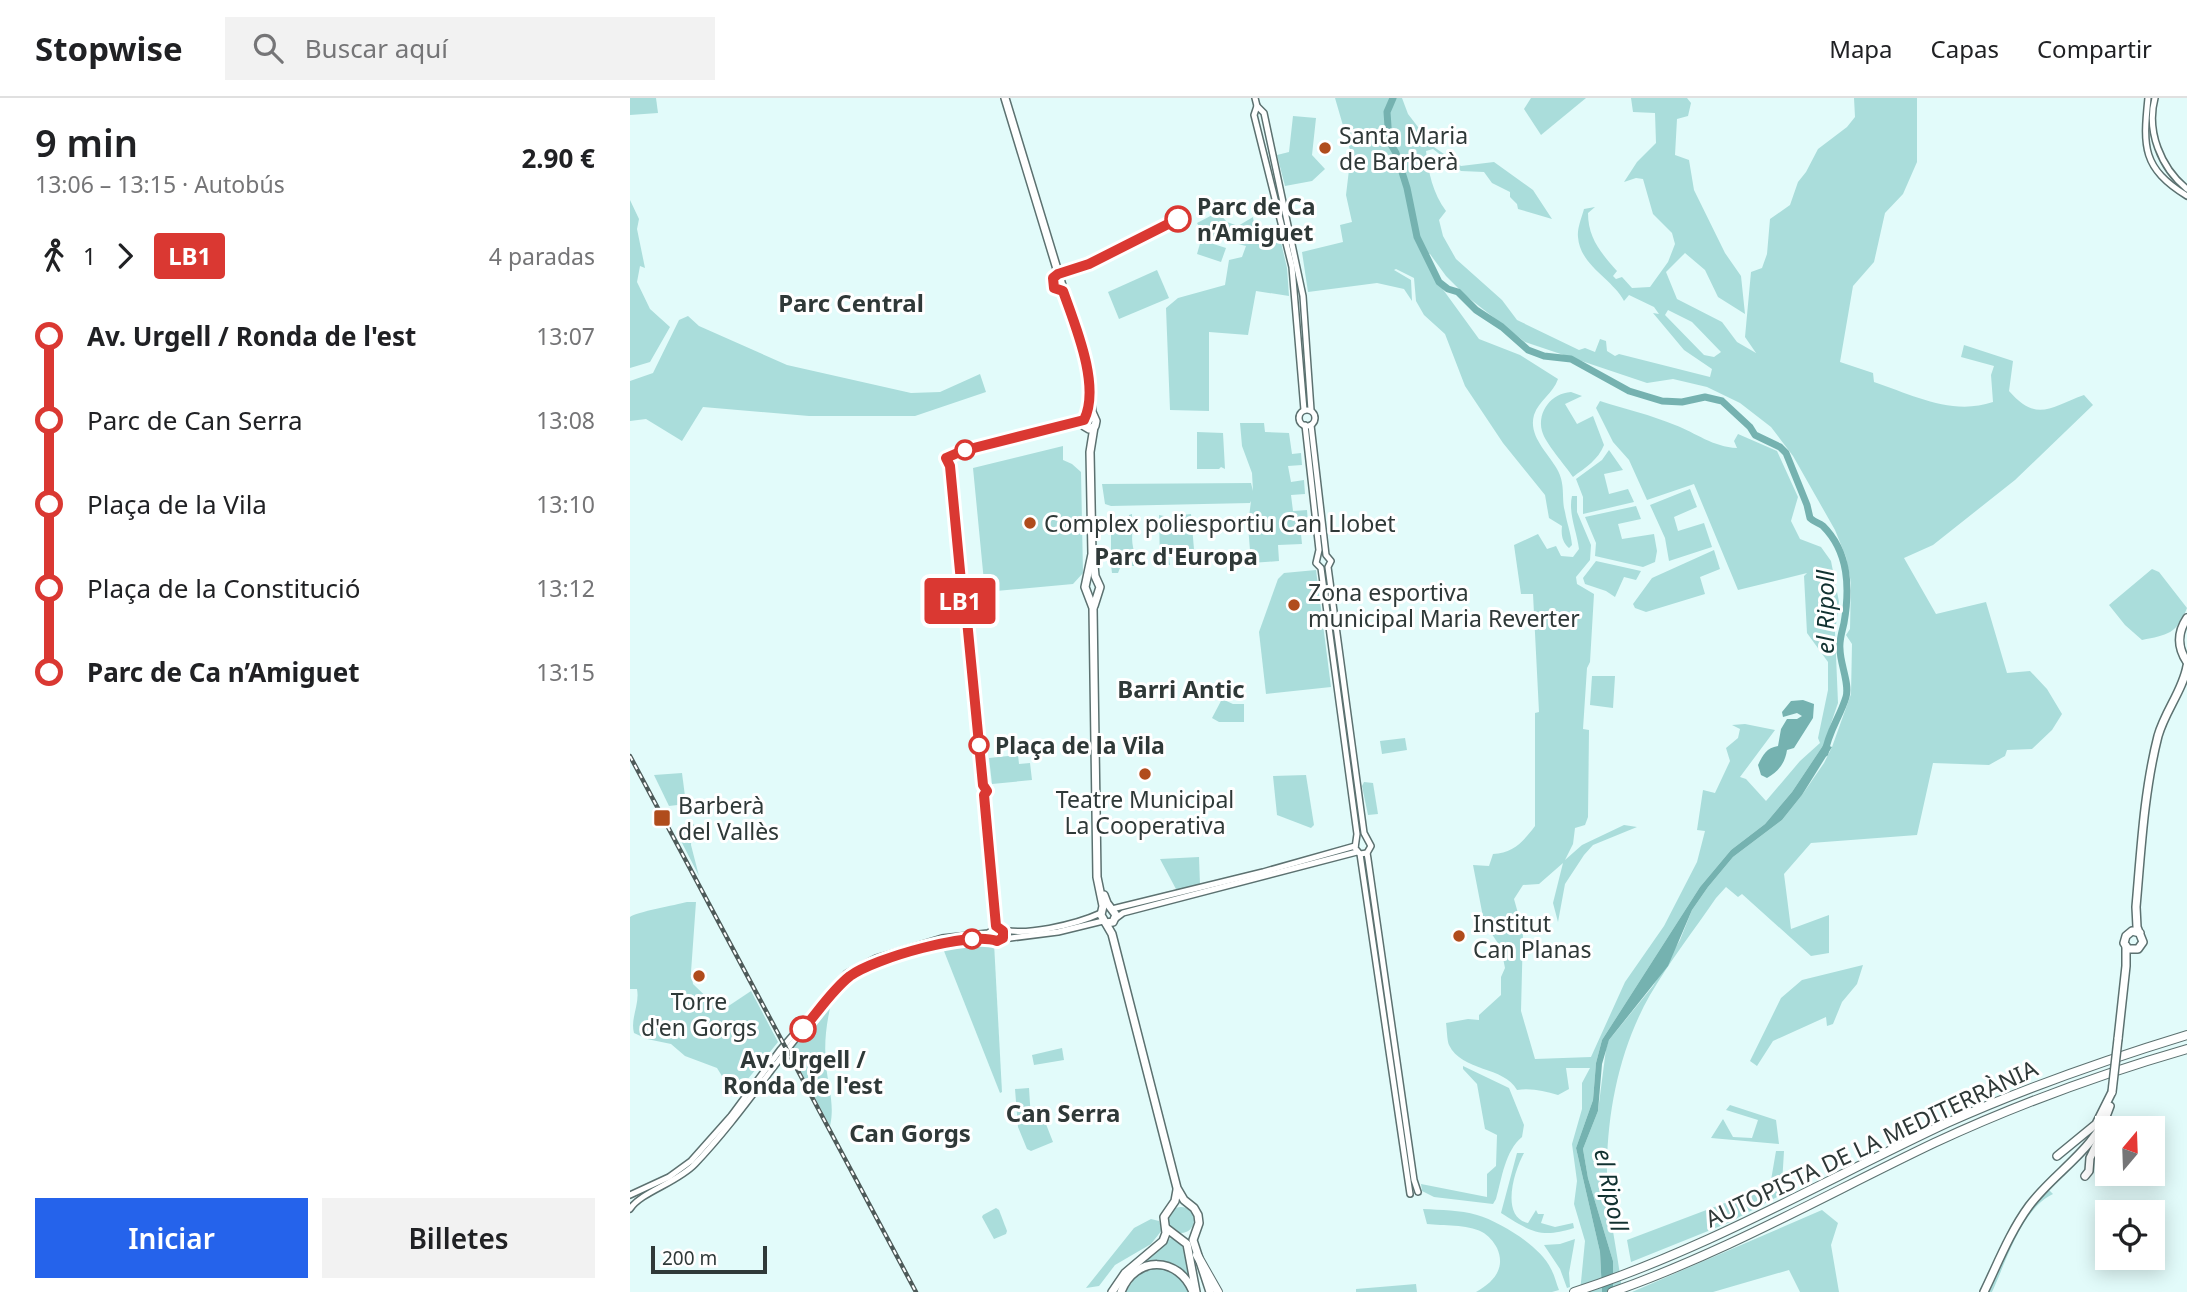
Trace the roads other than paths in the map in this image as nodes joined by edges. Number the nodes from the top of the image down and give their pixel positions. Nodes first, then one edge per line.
1 (1005, 98) edge
2 (1255, 98) edge
3 (2151, 99) edge
4 (1257, 106) junction
5 (2187, 189) edge
6 (2187, 196) edge
7 (1089, 394) junction
8 (1308, 410) junction
9 (1085, 418) junction
10 (1094, 418) junction
11 (1308, 425) junction
12 (1090, 427) junction
13 (1092, 554) junction
14 (1326, 555) junction
15 (1319, 556) junction
16 (1328, 567) junction
17 (1321, 568) junction
18 (1088, 580) junction
19 (1097, 580) junction
20 (1088, 593) junction
21 (1098, 593) junction
22 (1093, 608) junction
23 (2187, 618) edge
24 (2187, 663) edge
25 (2187, 679) edge
26 (2178, 690) junction
27 (1367, 840) junction
28 (1359, 849) junction
29 (1099, 870) junction
30 (2136, 907) junction
31 (1112, 909) junction
32 (1103, 917) junction
33 (1115, 919) junction
34 (992, 930) junction
35 (1003, 931) junction
36 (2129, 932) junction
37 (2140, 933) junction
38 (1112, 934) junction
39 (1003, 939) junction
40 (993, 940) junction
41 (2126, 946) junction
42 (2136, 950) junction
43 (2126, 966) junction
44 (852, 972) junction
45 (2187, 1035) edge
46 (2187, 1049) edge
47 (1396, 1052) junction
48 (1389, 1054) junction
49 (2187, 1054) edge
50 (2137, 1063) junction
51 (2112, 1092) junction
52 (2110, 1106) junction
53 (2057, 1156) dead end
54 (2085, 1175) dead end
55 (1177, 1188) junction
56 (1418, 1192) dead end
57 (630, 1195) edge
58 (1410, 1195) dead end
59 (1188, 1204) junction
60 (1173, 1205) junction
61 (630, 1207) edge
62 (1166, 1228) junction
63 (1195, 1232) junction
64 (1178, 1237) junction
65 (1197, 1255) junction
66 (1112, 1292) edge
67 (1121, 1292) edge
68 (1195, 1292) edge
69 (1210, 1292) edge
70 (1218, 1292) edge
71 (1574, 1292) edge
72 (1612, 1292) edge
73 (1984, 1292) edge

1 - 7 main road
2 - 4 street
3 - 5 street
3 - 6 street
4 - 8 street
4 - 8 street
7 - 9 main road
7 - 10 main road
8 - 11 street
8 - 11 street
9 - 10 main road
9 - 12 main road
10 - 12 main road
11 - 14 street
11 - 15 street
12 - 13 main road
13 - 18 main road
13 - 19 main road
14 - 15 street
14 - 16 street
15 - 17 street
16 - 17 street
16 - 27 street
17 - 28 street
18 - 19 main road
18 - 20 main road
19 - 21 main road
20 - 21 main road
20 - 22 main road
21 - 22 main road
22 - 29 main road
23 - 24 main road
24 - 26 main road
25 - 26 main road
26 - 30 main road
27 - 28 street
27 - 28 street
28 - 31 street
28 - 33 street
28 - 47 street
28 - 48 street
29 - 31 main road
29 - 32 main road
30 - 36 main road
30 - 37 main road
31 - 32 main road
31 - 33 main road
32 - 33 main road
32 - 35 street
32 - 38 main road
32 - 39 street
33 - 38 main road
34 - 35 street
34 - 40 street
34 - 44 street
35 - 39 street
36 - 37 main road
36 - 41 main road
37 - 42 main road
38 - 55 main road
39 - 40 street
40 - 44 street
41 - 42 main road
41 - 43 main road
42 - 43 main road
43 - 51 main road, bridge
44 - 57 street
44 - 61 street
45 - 71 highway, AUTOPISTA DE LA MEDITERRÀNIA
46 - 50 highway, AUTOPISTA DE LA MEDITERRÀNIA
47 - 48 street
47 - 56 street
48 - 58 street
49 - 50 highway
50 - 72 highway, AUTOPISTA DE LA MEDITERRÀNIA
51 - 52 main road
51 - 53 main road
52 - 54 main road
52 - 73 main road
55 - 59 main road
55 - 60 main road
59 - 60 main road
59 - 63 main road
60 - 62 main road
62 - 64 main road
62 - 66 main road
63 - 64 main road
63 - 65 main road
64 - 68 main road
65 - 69 main road
65 - 70 highway
67 - 68 main road

